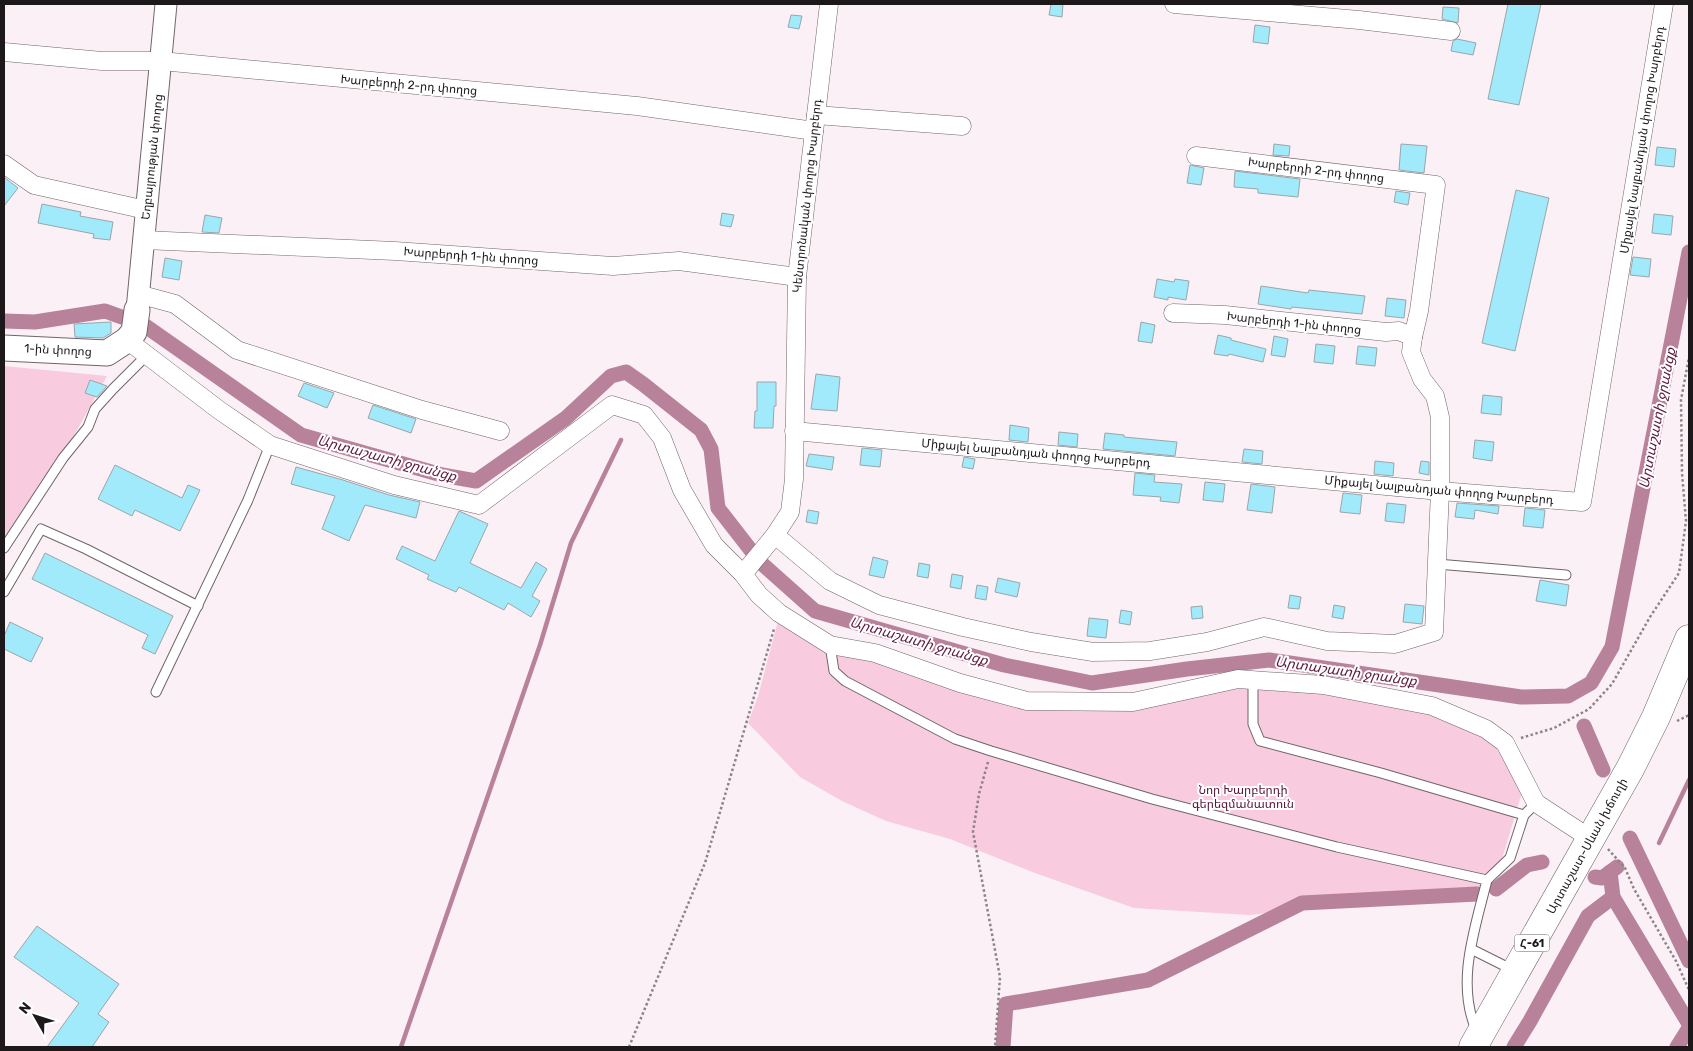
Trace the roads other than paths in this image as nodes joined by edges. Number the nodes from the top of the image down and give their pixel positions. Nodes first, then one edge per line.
1 (166, 4) edge
2 (829, 4) edge
3 (1174, 4) edge
4 (1664, 4) edge
5 (1451, 31) dead end
6 (4, 52) edge
7 (161, 62) junction
8 (815, 123) junction
9 (962, 126) dead end
10 (1196, 156) dead end
11 (4, 164) edge
12 (146, 210) junction
13 (144, 240) junction
14 (797, 277) junction
15 (1173, 313) dead end
16 (134, 319) junction
17 (1413, 337) junction
18 (4, 348) edge
19 (147, 356) junction
20 (500, 431) dead end
21 (794, 431) junction
22 (270, 444) junction
23 (1440, 491) junction
24 (775, 535) junction
25 (4, 548) edge
26 (1437, 564) junction
27 (743, 574) junction
28 (1566, 575) dead end
29 (4, 592) edge
30 (198, 606) junction
31 (1689, 639) edge
32 (830, 645) junction
33 (1253, 680) junction
34 (156, 692) dead end
35 (1530, 809) junction
36 (1591, 839) junction
37 (1487, 880) junction
38 (1471, 949) junction
39 (1516, 972) junction
40 (1476, 1042) edge

1 - 7 street, Եղբայրության փողոց
2 - 8 street, Կենտրոնական փողոց Խարբերդ
3 - 5 street
4 - 23 street, Միքայել Նալբանդյան փողոց Խարբերդ
6 - 7 street, Խարբերդի 2-րդ փողոց
7 - 8 street, Խարբերդի 2-րդ փողոց
7 - 12 street, Եղբայրության փողոց
8 - 9 street, Խարբերդի 2-րդ փողոց
8 - 14 street, Կենտրոնական փողոց Խարբերդ
10 - 17 street, Խարբերդի 2-րդ փողոց
11 - 12 street
12 - 13 street, Եղբայրության փողոց
13 - 14 street, Խարբերդի 1-ին փողոց
13 - 16 street, Եղբայրության փողոց
14 - 21 street, Կենտրոնական փողոց Խարբերդ
15 - 17 street, Խարբերդի 1-ին փողոց
16 - 18 main road, 1-ին փողոց
16 - 19 street
16 - 20 street
17 - 23 street
19 - 22 street
19 - 25 lane
21 - 23 street, Միքայել Նալբանդյան փողոց Խարբերդ
21 - 24 street, Կենտրոնական փողոց Խարբերդ
22 - 27 street
22 - 30 lane
23 - 26 street
24 - 26 street
24 - 27 street, Կենտրոնական փողոց Խարբերդ
26 - 28 lane
27 - 32 street
29 - 30 lane
30 - 34 lane
31 - 36 main road, Արտաշատ-Սևան խճուղի / Հ-61
32 - 33 street
32 - 37 lane
33 - 35 street
33 - 35 lane
35 - 36 street
35 - 37 lane
36 - 39 main road, Արտաշատ-Սևան խճուղի / Հ-61
37 - 38 lane
38 - 39 lane
38 - 40 lane
39 - 40 main road, Արտաշատ-Սևան խճուղի / Հ-61

